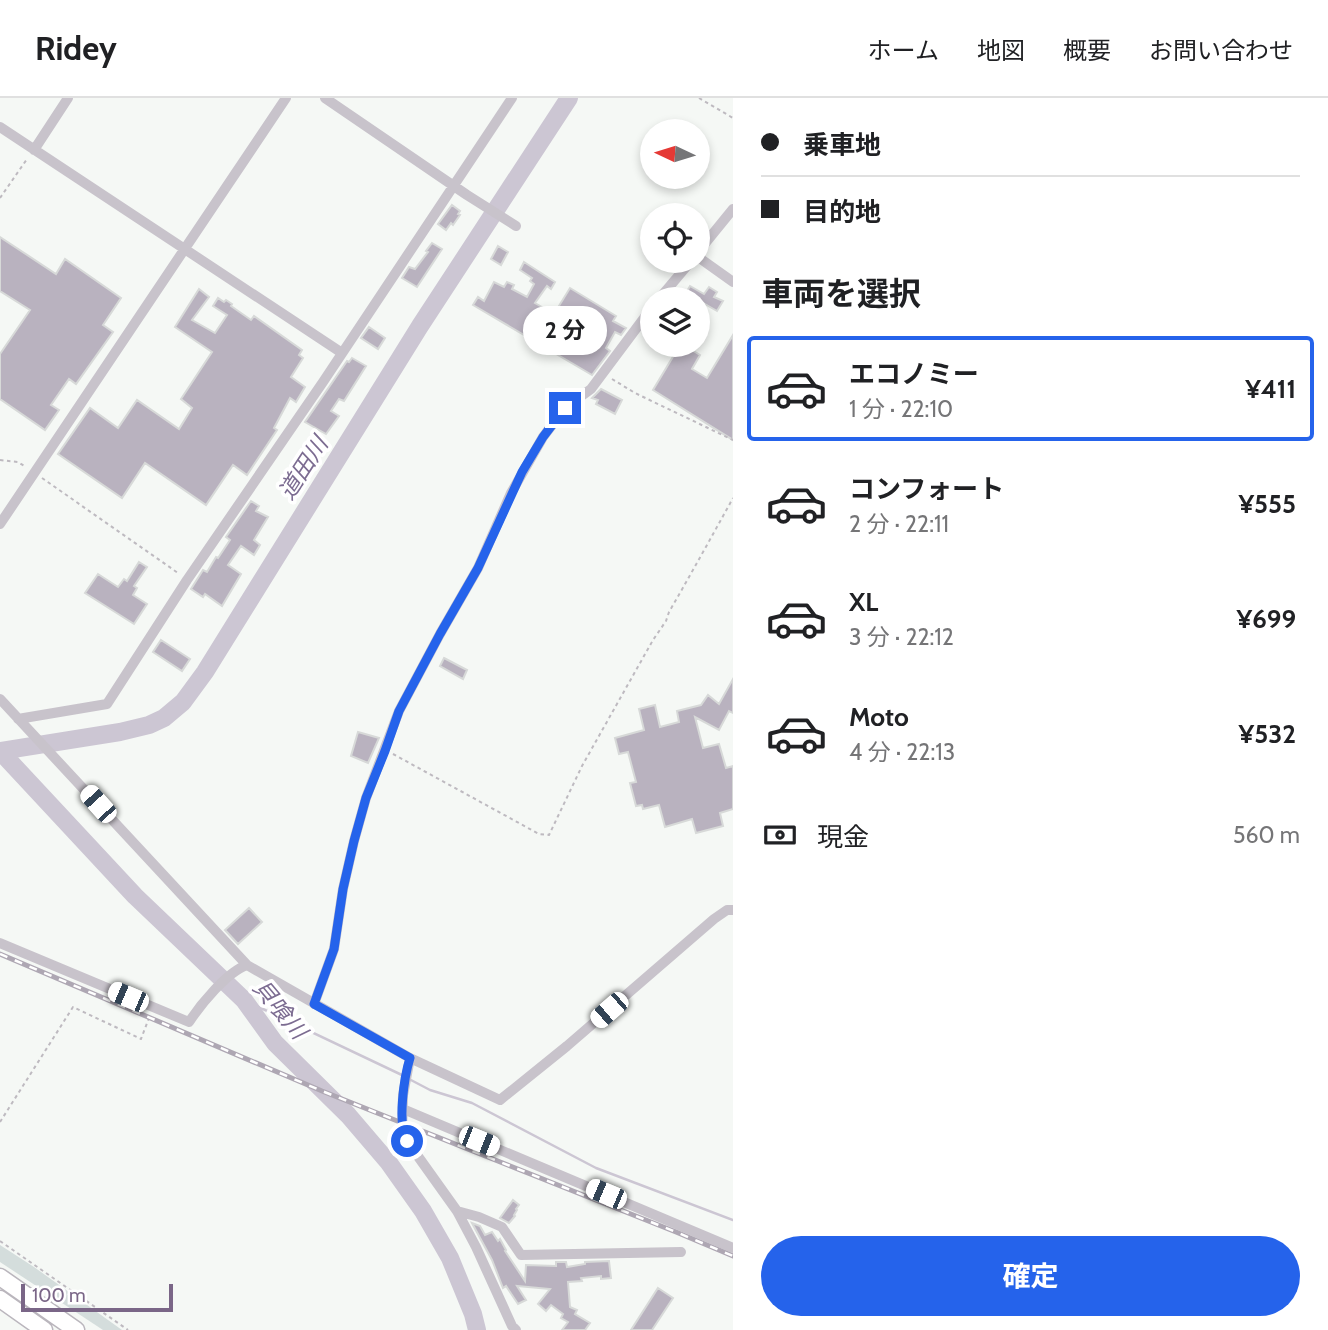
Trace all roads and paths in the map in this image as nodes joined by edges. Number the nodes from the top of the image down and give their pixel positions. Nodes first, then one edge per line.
1 (68, 98) edge
2 (286, 98) edge
3 (325, 98) edge
4 (512, 98) edge
5 (699, 98) edge
6 (733, 118) edge
7 (0, 127) edge
8 (34, 150) junction
9 (454, 186) junction
10 (0, 198) edge
11 (733, 209) edge
12 (516, 226) dead end
13 (710, 239) edge
14 (184, 250) junction
15 (710, 264) edge
16 (681, 273) edge
17 (733, 282) edge
18 (669, 287) edge
19 (640, 324) edge
20 (342, 354) junction
21 (604, 372) junction
22 (733, 440) edge
23 (0, 460) edge
24 (35, 473) junction
25 (733, 498) edge
26 (0, 524) edge
27 (187, 580) junction
28 (0, 699) edge
29 (21, 721) junction
30 (385, 751) junction
31 (733, 910) edge
32 (0, 943) edge
33 (242, 967) junction
34 (314, 1004) junction
35 (153, 1007) junction
36 (409, 1062) junction
37 (403, 1109) junction
38 (0, 1122) edge
39 (457, 1211) junction
40 (0, 1241) edge
41 (733, 1248) edge
42 (681, 1252) dead end
43 (0, 1277) edge
44 (0, 1300) edge
45 (513, 1329) edge
46 (44, 1330) edge
47 (76, 1330) edge
48 (128, 1330) edge

1 - 8 street
2 - 14 street
3 - 9 street
4 - 9 street
5 - 6 path
7 - 8 street
8 - 10 path
8 - 14 street
9 - 12 street
9 - 20 street
11 - 13 street
14 - 20 street
14 - 24 street
15 - 17 street
16 - 18 street
19 - 21 street
20 - 27 street
21 - 22 path
21 - 30 street
23 - 24 path
24 - 26 street
24 - 27 path
25 - 30 path
27 - 29 street
28 - 29 street
29 - 33 street
30 - 34 street
31 - 36 street
32 - 35 street
33 - 34 street
33 - 35 street
34 - 36 street
35 - 38 path
36 - 37 street
37 - 39 street
37 - 41 street
39 - 42 street
39 - 45 street
40 - 48 path
43 - 47 highway
44 - 46 highway

